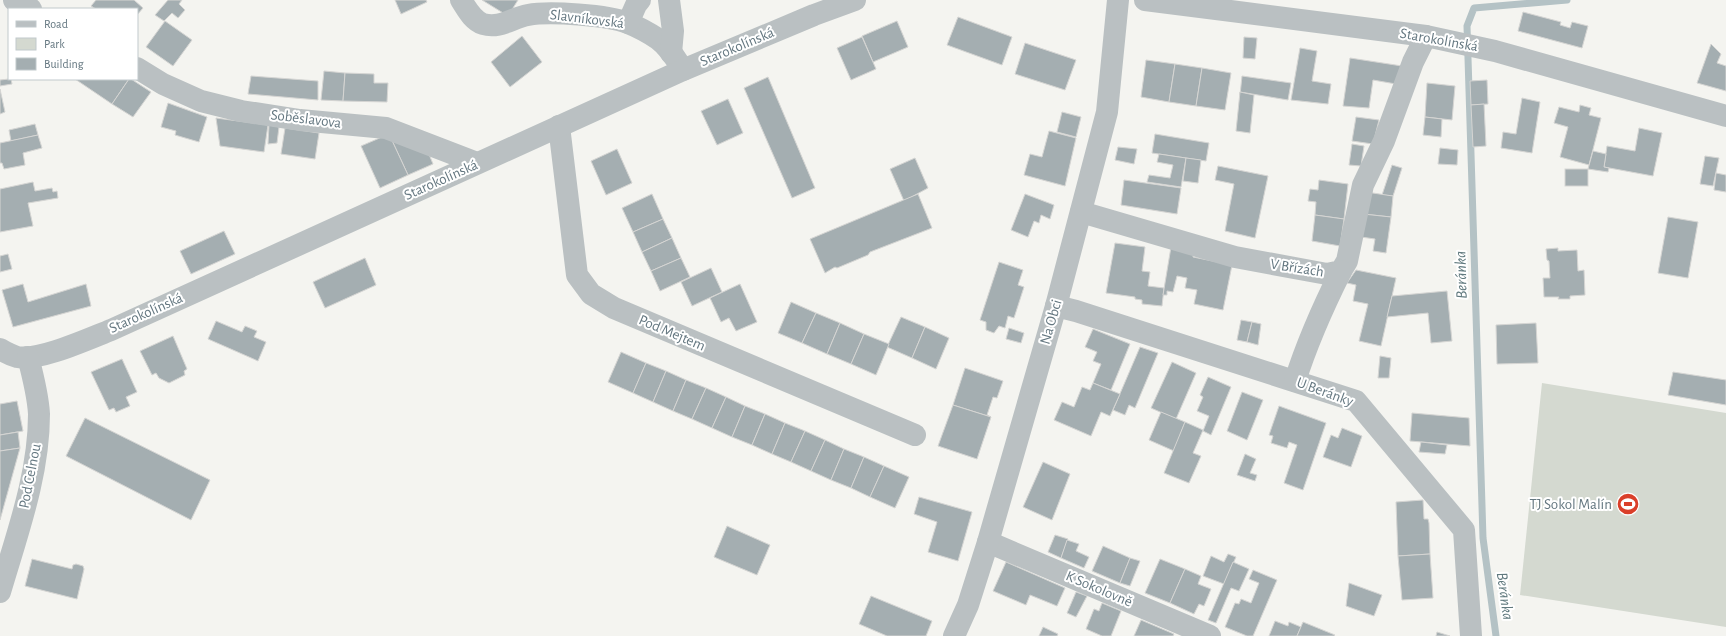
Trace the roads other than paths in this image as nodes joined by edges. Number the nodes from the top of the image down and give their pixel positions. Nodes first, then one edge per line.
1 (14, 0) edge
2 (460, 0) edge
3 (640, 0) edge
4 (668, 0) edge
5 (855, 0) edge
6 (1118, 0) edge
7 (1160, 1) edge
8 (816, 7) edge
9 (29, 8) edge
10 (628, 23) junction
11 (1426, 36) junction
12 (677, 61) junction
13 (138, 69) edge
14 (1726, 116) edge
15 (560, 126) junction
16 (477, 163) junction
17 (1081, 212) junction
18 (1341, 271) junction
19 (1056, 306) junction
20 (0, 349) edge
21 (28, 357) junction
22 (1295, 381) junction
23 (914, 435) dead end
24 (988, 542) junction
25 (0, 592) edge
26 (954, 636) edge
27 (1210, 636) edge
28 (1471, 636) edge

1 - 9 street
2 - 10 street, Slavníkovská
3 - 10 street
4 - 12 street
5 - 8 street, Starokolínská
6 - 17 street, Na Obci
7 - 11 street, Starokolínská
8 - 12 street, Starokolínská
10 - 12 street, Slavníkovská
11 - 14 street, Starokolínská
11 - 18 street, V Břízách
12 - 15 street, Starokolínská
13 - 16 street, Soběslavova
15 - 16 street, Starokolínská
15 - 23 street, Pod Mejtem
16 - 21 street, Starokolínská
17 - 18 street, V Břízách
17 - 19 street, Na Obci
18 - 22 street
19 - 22 street, U Beránky
19 - 24 street, Na Obci
20 - 21 street
21 - 25 street, Pod Celnou
22 - 28 street, U Beránky
24 - 26 street, Na Obci
24 - 27 street, K Sokolovně

